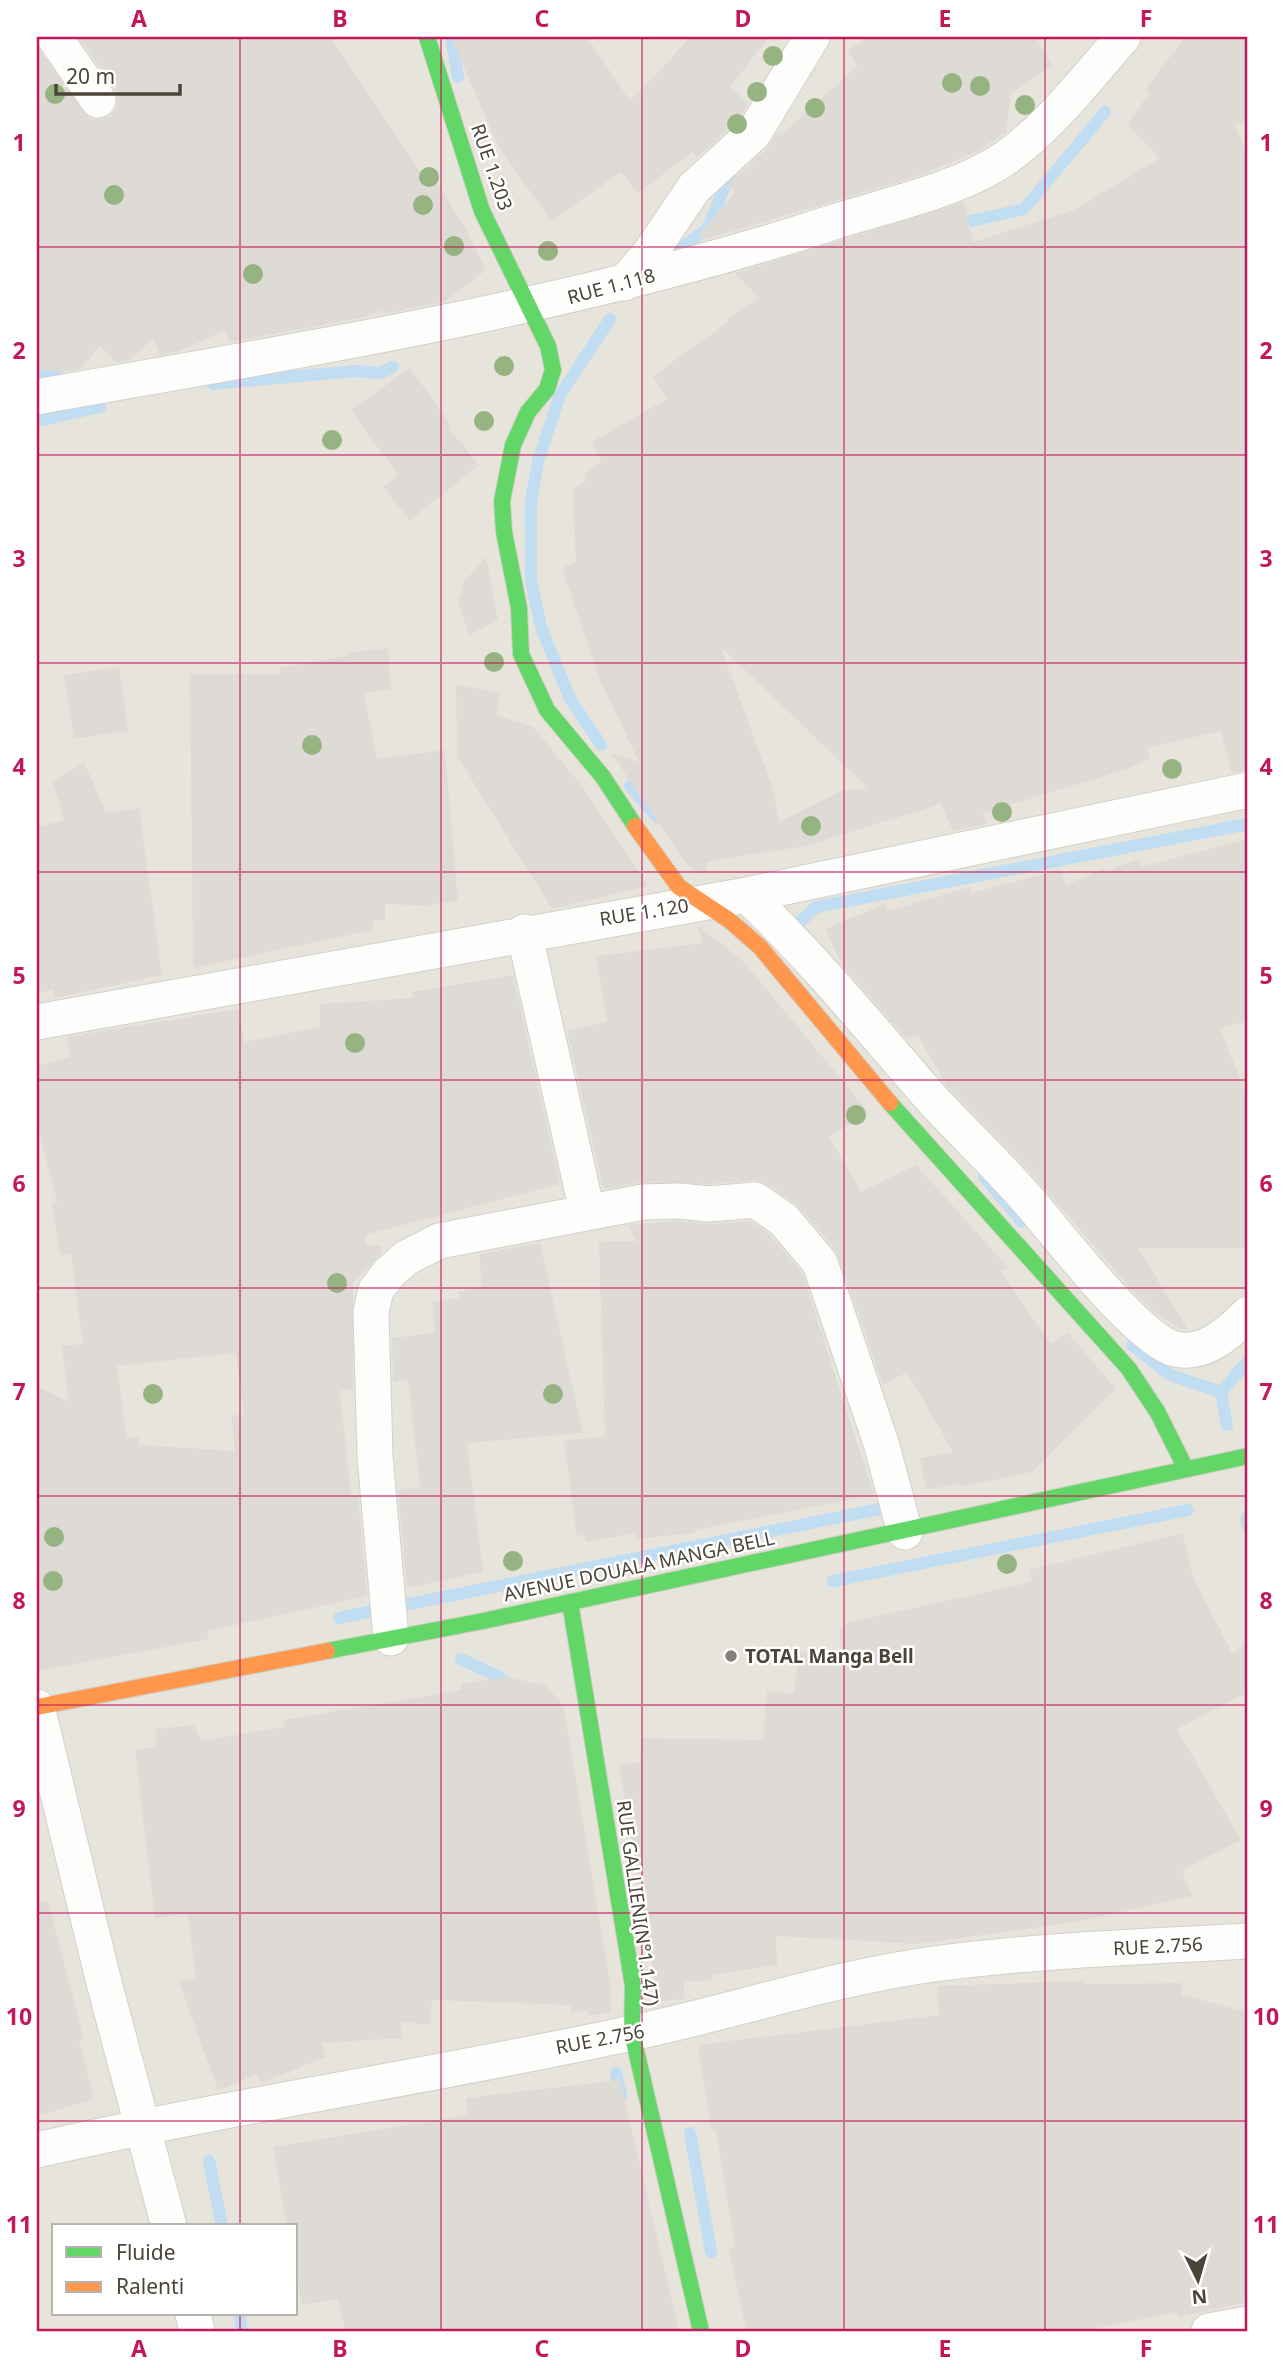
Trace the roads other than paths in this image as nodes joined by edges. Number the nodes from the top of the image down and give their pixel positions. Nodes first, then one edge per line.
1 (54, 37) edge
2 (427, 37) edge
3 (812, 37) edge
4 (1123, 37) edge
5 (98, 100) dead end
6 (624, 283) junction
7 (529, 307) junction
8 (37, 397) edge
9 (1248, 790) edge
10 (747, 895) junction
11 (700, 903) junction
12 (524, 932) junction
13 (37, 1022) edge
14 (587, 1211) junction
15 (1248, 1314) edge
16 (1248, 1456) edge
17 (1186, 1469) junction
18 (905, 1532) junction
19 (570, 1602) junction
20 (391, 1638) junction
21 (37, 1707) edge
22 (1248, 1941) edge
23 (632, 2033) junction
24 (143, 2126) junction
25 (37, 2150) edge
26 (168, 2224) edge
27 (1248, 2324) edge
28 (701, 2331) edge
29 (1209, 2331) edge

1 - 5 street
2 - 7 street, RUE 1.203
3 - 6 street
4 - 6 street, RUE 1.118
6 - 7 street, RUE 1.118
7 - 8 street, RUE 1.118
7 - 11 street, RUE 1.203
9 - 10 street, RUE 1.120
10 - 11 street, RUE 1.120
10 - 15 street
11 - 12 street, RUE 1.120
11 - 17 street, RUE 1.203
12 - 13 street, RUE 1.120
12 - 14 street
14 - 18 street
14 - 20 street
16 - 17 street, AVENUE DOUALA MANGA BELL
17 - 18 street, AVENUE DOUALA MANGA BELL
18 - 19 street, AVENUE DOUALA MANGA BELL
19 - 20 street, AVENUE DOUALA MANGA BELL
19 - 23 street, RUE GALLIENI(N°1.147)
20 - 21 street, AVENUE DOUALA MANGA BELL
21 - 24 street
22 - 23 street, RUE 2.756
23 - 24 street, RUE 2.756
23 - 28 street, RUE GALLIENI(N°1.147)
24 - 25 street, RUE 2.756
24 - 26 street
27 - 29 street

